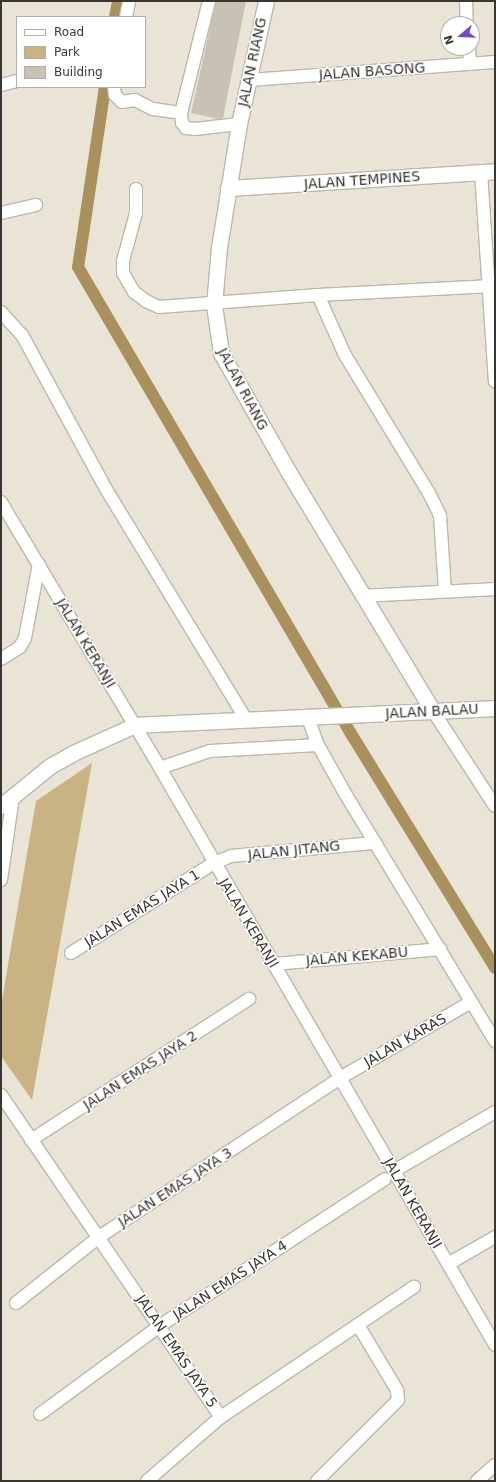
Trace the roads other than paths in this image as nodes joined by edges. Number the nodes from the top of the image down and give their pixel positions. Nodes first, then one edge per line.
1 (129, 1) edge
2 (209, 1) edge
3 (266, 1) edge
4 (466, 1) edge
5 (126, 16) edge
6 (467, 16) edge
7 (470, 56) edge
8 (495, 62) edge
9 (470, 64) junction
10 (249, 80) junction
11 (16, 81) edge
12 (1, 85) edge
13 (114, 88) edge
14 (181, 113) junction
15 (239, 124) junction
16 (488, 172) edge
17 (228, 188) junction
18 (136, 189) dead end
19 (36, 205) dead end
20 (1, 213) edge
21 (487, 286) junction
22 (318, 295) junction
23 (214, 305) junction
24 (1, 312) edge
25 (495, 382) edge
26 (1, 502) edge
27 (39, 564) junction
28 (495, 589) edge
29 (445, 592) junction
30 (362, 596) junction
31 (1, 659) edge
32 (495, 708) edge
33 (434, 711) junction
34 (308, 718) junction
35 (247, 722) junction
36 (135, 725) junction
37 (318, 745) junction
38 (160, 768) junction
39 (13, 797) junction
40 (1, 806) edge
41 (495, 806) edge
42 (375, 842) junction
43 (214, 863) junction
44 (1, 880) edge
45 (440, 949) junction
46 (71, 953) dead end
47 (274, 964) junction
48 (249, 1000) dead end
49 (471, 1002) junction
50 (495, 1041) edge
51 (340, 1078) junction
52 (1, 1095) edge
53 (495, 1112) edge
54 (31, 1140) junction
55 (390, 1175) junction
56 (99, 1237) junction
57 (495, 1238) edge
58 (448, 1264) junction
59 (414, 1287) dead end
60 (16, 1303) dead end
61 (161, 1325) junction
62 (358, 1325) junction
63 (495, 1345) edge
64 (40, 1414) dead end
65 (221, 1417) junction
66 (495, 1465) edge
67 (147, 1481) edge
68 (317, 1481) edge
69 (477, 1481) edge

1 - 5 street
2 - 14 street
3 - 10 street, JALAN RIANG
4 - 6 street
7 - 9 street
8 - 9 street, JALAN BASONG
9 - 10 street, JALAN BASONG
10 - 15 street, JALAN RIANG
11 - 12 street
13 - 14 street
14 - 15 street
15 - 17 street, JALAN RIANG
16 - 17 street, JALAN TEMPINES
16 - 21 street
17 - 23 street, JALAN RIANG
18 - 23 street
19 - 20 street
21 - 22 street
21 - 25 street
22 - 23 street
22 - 29 street
23 - 30 street, JALAN RIANG
24 - 35 street
26 - 27 street, JALAN KERANJI
27 - 31 street
27 - 36 street, JALAN KERANJI
28 - 29 street
29 - 30 street
30 - 33 street, JALAN RIANG
32 - 33 street, JALAN BALAU
33 - 34 street, JALAN BALAU
33 - 41 street
34 - 35 street, JALAN BALAU
34 - 37 street
35 - 36 street, JALAN BALAU
36 - 38 street, JALAN KERANJI
36 - 39 street
37 - 38 street
37 - 42 street
38 - 43 street, JALAN KERANJI
39 - 40 street
39 - 44 street
42 - 43 street, JALAN JITANG
42 - 45 street
43 - 46 street, JALAN EMAS JAYA 1
43 - 47 street, JALAN KERANJI
45 - 47 street, JALAN KEKABU
45 - 49 street
47 - 51 street, JALAN KERANJI
48 - 54 street, JALAN EMAS JAYA 2
49 - 50 street
49 - 51 street, JALAN KARAS
51 - 55 street, JALAN KERANJI
51 - 56 street, JALAN EMAS JAYA 3
52 - 54 street, JALAN EMAS JAYA 5
53 - 55 street, JALAN EMAS JAYA 4
54 - 56 street, JALAN EMAS JAYA 5
55 - 58 street, JALAN KERANJI
55 - 61 street, JALAN EMAS JAYA 4
56 - 60 street, JALAN EMAS JAYA 3
56 - 61 street, JALAN EMAS JAYA 5
57 - 58 street
58 - 63 street, JALAN KERANJI
59 - 62 street, JALAN EMAS JAYA 5
61 - 64 street, JALAN EMAS JAYA 4
61 - 65 street, JALAN EMAS JAYA 5
62 - 65 street, JALAN EMAS JAYA 5
62 - 68 street
65 - 67 street
66 - 69 street

